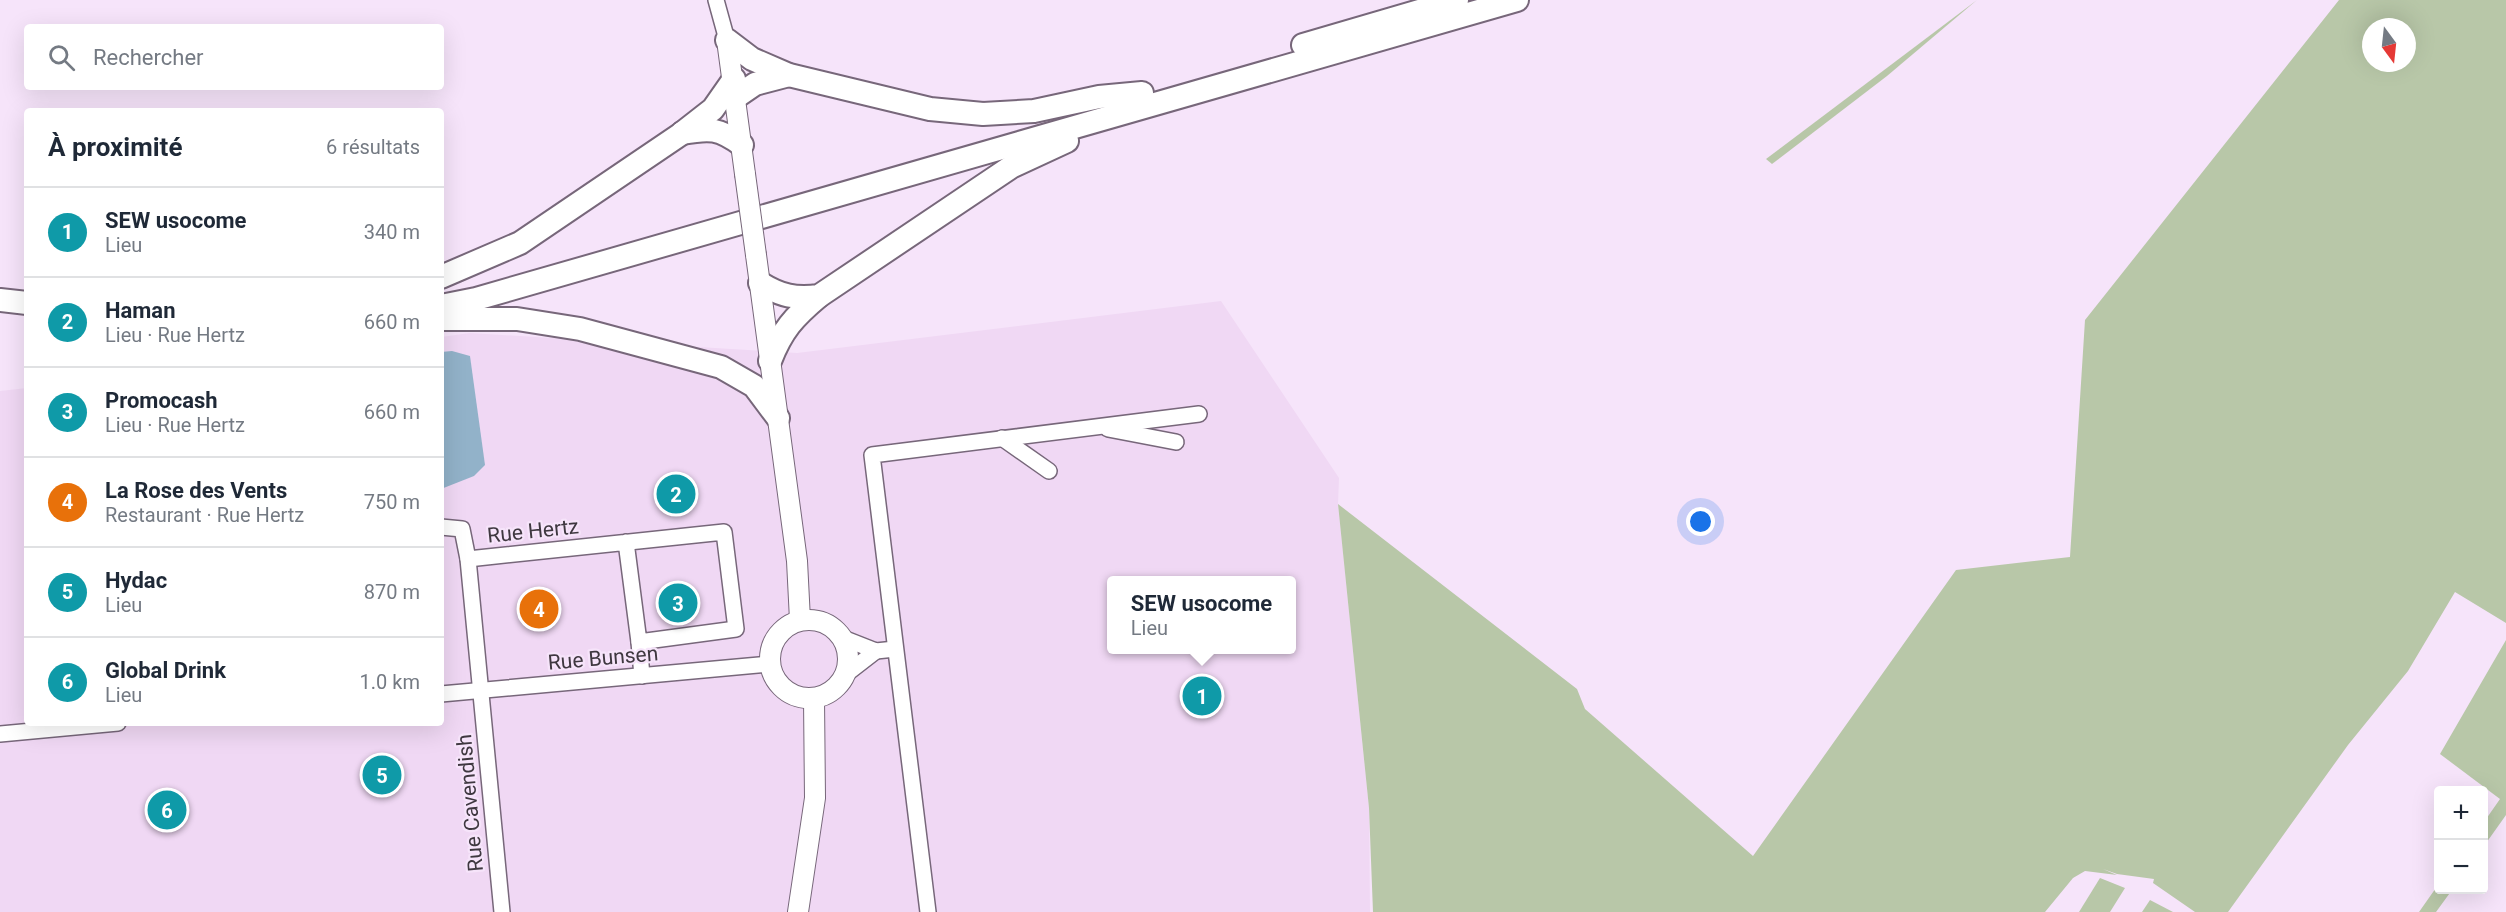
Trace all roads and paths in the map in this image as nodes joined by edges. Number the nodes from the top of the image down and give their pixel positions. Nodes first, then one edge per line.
1 (717, 0) edge
2 (1457, 0) edge
3 (1517, 0) edge
4 (727, 40) junction
5 (789, 75) junction
6 (1216, 86) junction
7 (735, 88) junction
8 (1142, 93) junction
9 (681, 134) junction
10 (742, 145) junction
11 (444, 276) edge
12 (760, 284) junction
13 (0, 286) edge
14 (24, 289) edge
15 (444, 290) edge
16 (819, 296) junction
17 (0, 300) edge
18 (24, 303) edge
19 (444, 305) edge
20 (444, 319) edge
21 (769, 354) junction
22 (721, 367) junction
23 (1199, 414) dead end
24 (778, 418) junction
25 (1095, 427) junction
26 (1002, 438) junction
27 (1176, 442) dead end
28 (1048, 471) dead end
29 (444, 527) edge
30 (627, 542) junction
31 (468, 559) junction
32 (800, 620) junction
33 (843, 638) junction
34 (639, 642) junction
35 (895, 649) junction
36 (876, 651) junction
37 (769, 664) junction
38 (845, 675) junction
39 (642, 676) junction
40 (480, 691) junction
41 (444, 694) edge
42 (814, 699) junction
43 (86, 726) edge
44 (0, 734) edge
45 (502, 912) edge
46 (798, 912) edge
47 (928, 912) edge

1 - 4 street
2 - 8 highway
3 - 6 highway
4 - 5 highway
4 - 7 main road
5 - 7 highway
5 - 8 highway
6 - 16 highway
6 - 19 highway
7 - 9 highway
7 - 10 main road
8 - 15 highway
9 - 10 highway
9 - 11 highway
10 - 12 main road, bridge
12 - 16 highway
12 - 21 main road
13 - 14 highway
16 - 21 highway
17 - 18 highway
20 - 22 highway
21 - 22 highway
21 - 24 main road
22 - 24 highway
23 - 25 street
24 - 32 main road
25 - 26 street
25 - 27 street
26 - 28 street
26 - 35 street
29 - 31 street
30 - 31 street, Rue Hertz
30 - 34 street
30 - 34 street, Rue Hertz
31 - 40 street, Rue Hertz
32 - 33 main road
32 - 37 main road
33 - 36 street
33 - 38 main road
34 - 39 street
35 - 36 street
35 - 47 street
36 - 38 street
37 - 39 street, Rue Bunsen
37 - 42 main road
38 - 42 main road
39 - 40 street, Rue Bunsen
40 - 41 street, Rue Bunsen
40 - 45 street, Rue Cavendish
42 - 46 main road
43 - 44 street

